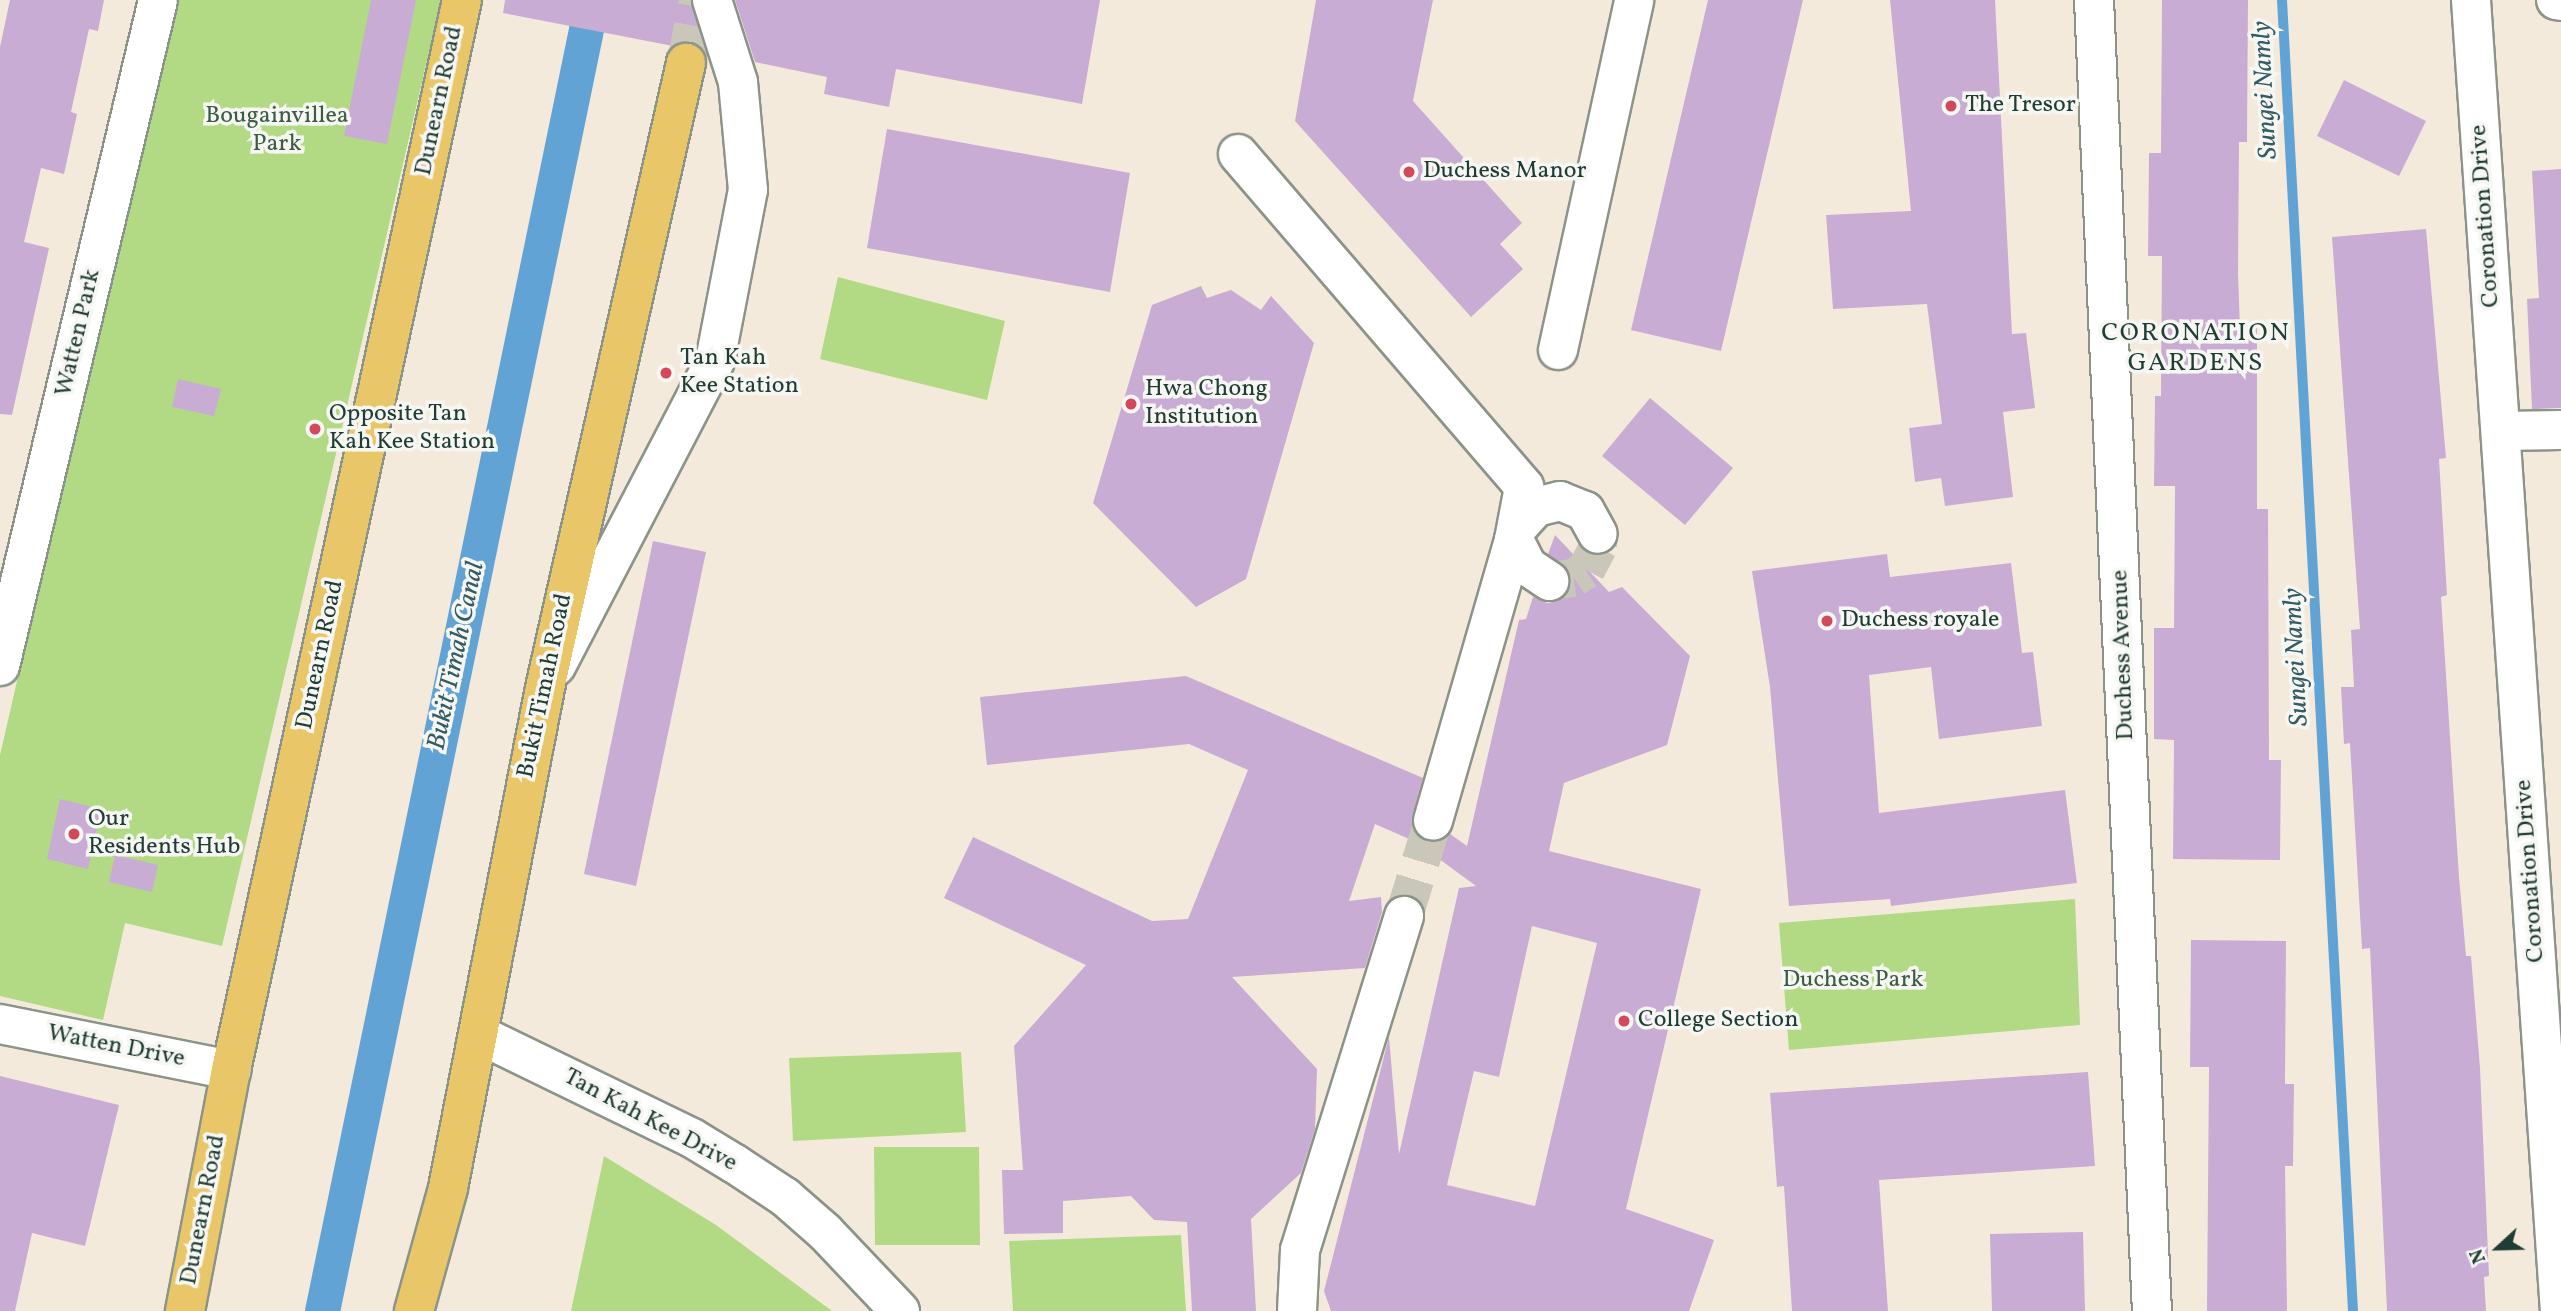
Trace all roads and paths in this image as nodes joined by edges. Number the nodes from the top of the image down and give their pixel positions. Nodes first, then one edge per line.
1 (158, 0) edge
2 (462, 0) edge
3 (712, 0) edge
4 (1634, 0) edge
5 (1656, 0) edge
6 (2094, 0) edge
7 (2471, 0) edge
8 (2556, 0) edge
9 (2561, 1) edge
10 (1624, 46) junction
11 (686, 63) tunnel mouth
12 (1238, 154) dead end
13 (1558, 350) dead end
14 (2561, 430) edge
15 (2502, 431) junction
16 (1516, 534) junction
17 (1598, 534) dead end
18 (1549, 581) dead end
19 (0, 666) edge
20 (545, 688) junction
21 (1433, 821) tunnel mouth
22 (1404, 916) tunnel mouth
23 (0, 1024) edge
24 (480, 1035) junction
25 (231, 1070) junction
26 (184, 1311) edge
27 (414, 1311) edge
28 (900, 1311) edge
29 (1297, 1311) edge
30 (2152, 1311) edge
31 (2560, 1311) edge

1 - 19 street, Watten Park
2 - 25 highway, Dunearn Road
3 - 20 street
4 - 10 street
5 - 10 street
6 - 30 street, Duchess Avenue
7 - 15 street, Coronation Drive
8 - 9 street
10 - 13 street
11 - 20 highway, Bukit Timah Road
12 - 16 street
14 - 15 street
15 - 31 street, Coronation Drive
16 - 17 street
16 - 18 street
16 - 21 street
20 - 24 highway, Bukit Timah Road
22 - 29 street
23 - 25 street, Watten Drive
24 - 27 highway, Bukit Timah Road
24 - 28 street, Tan Kah Kee Drive
25 - 26 highway, Dunearn Road

